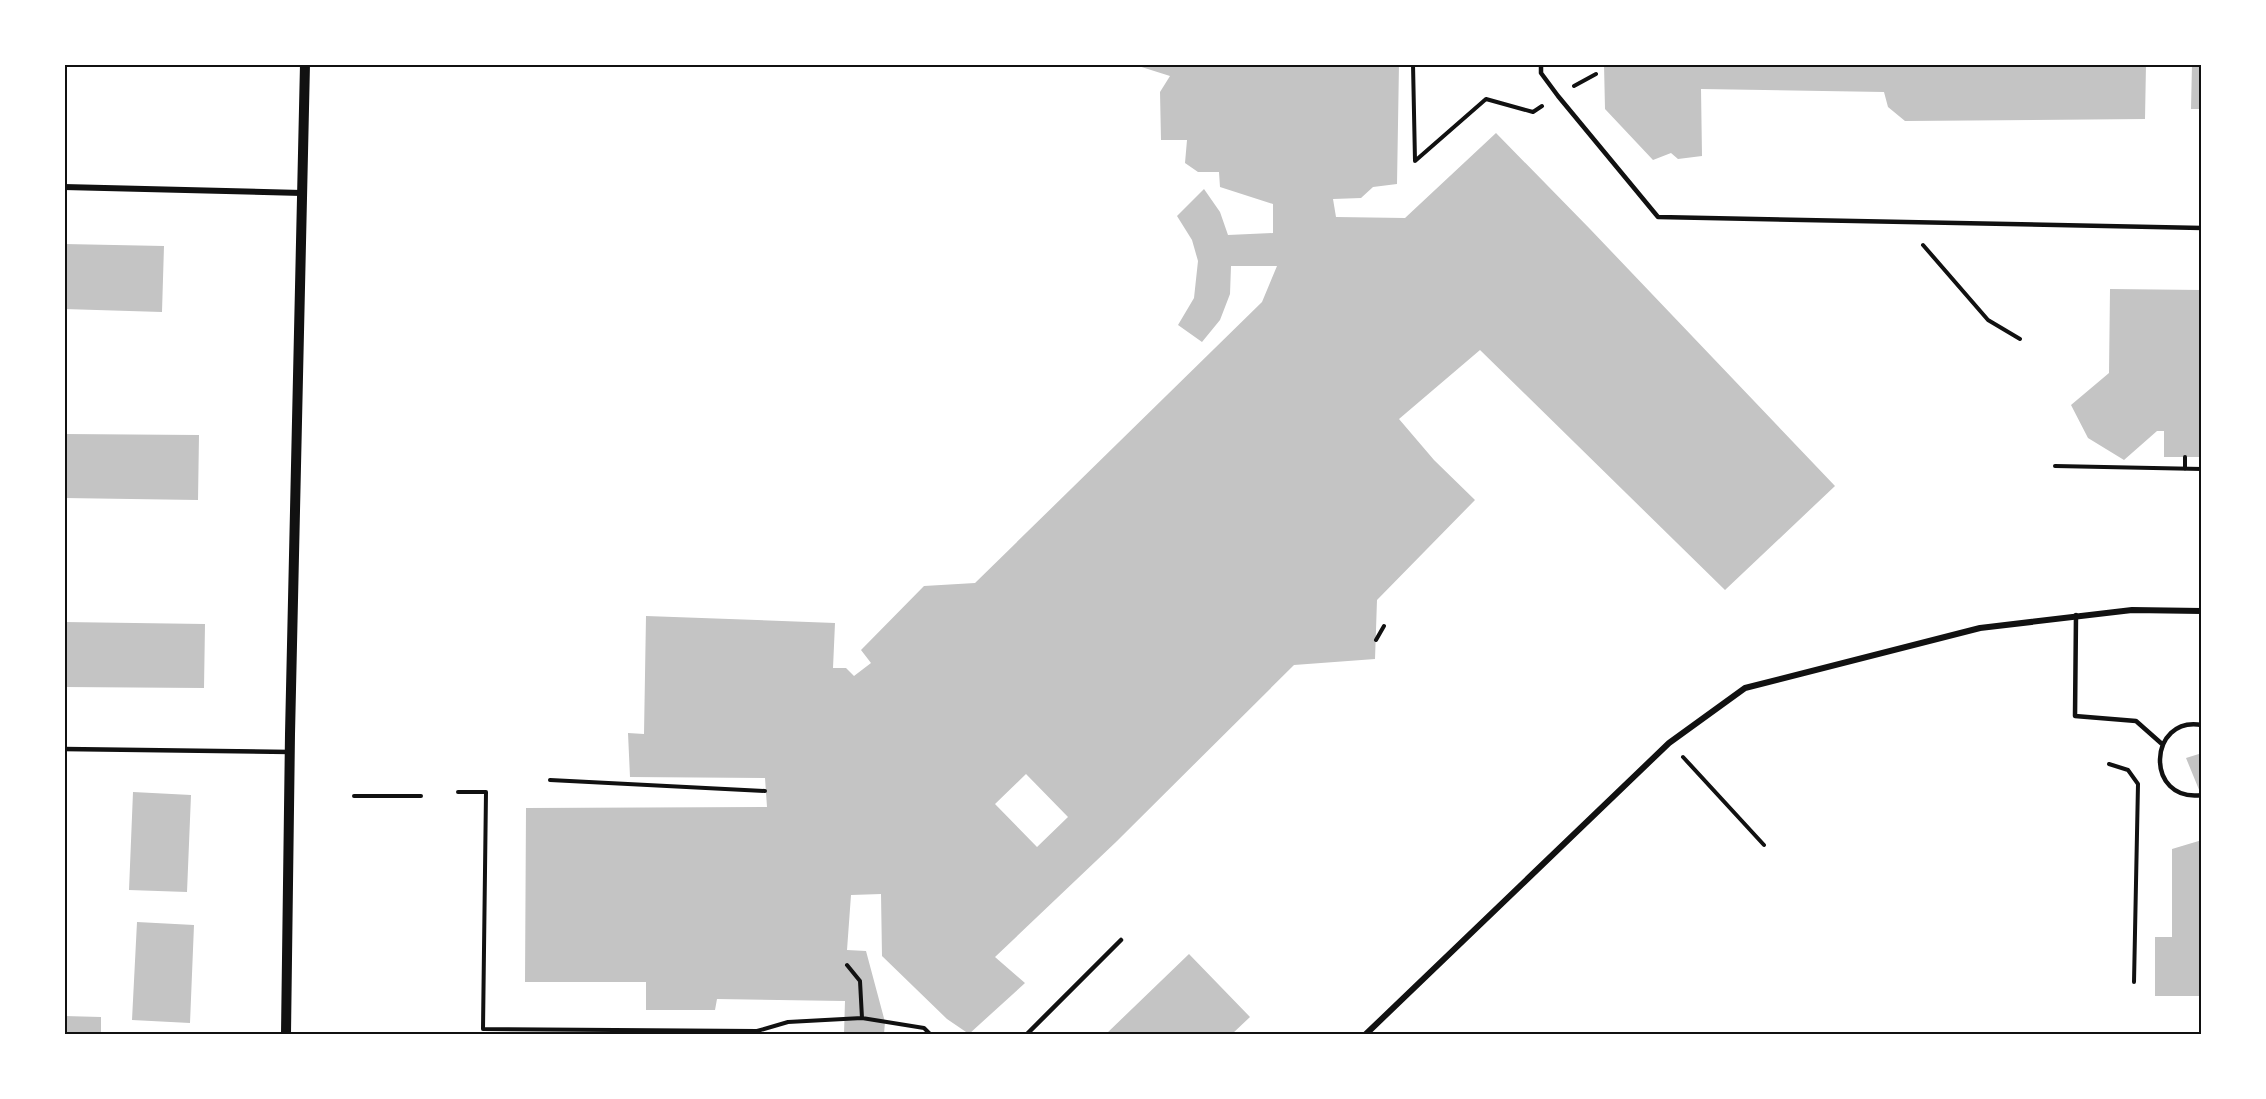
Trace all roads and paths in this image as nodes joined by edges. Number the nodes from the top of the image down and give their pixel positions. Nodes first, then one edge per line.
1 (304, 64) edge
2 (1413, 64) edge
3 (1541, 64) edge
4 (1596, 74) dead end
5 (1558, 96) junction
6 (64, 187) edge
7 (302, 193) junction
8 (2202, 228) edge
9 (1923, 245) dead end
10 (2020, 339) dead end
11 (2186, 457) dead end
12 (2055, 466) dead end
13 (2185, 469) junction
14 (2202, 469) edge
15 (2202, 611) edge
16 (2076, 615) junction
17 (1384, 626) dead end
18 (1376, 640) dead end
19 (2202, 725) edge
20 (2162, 744) junction
21 (64, 749) edge
22 (290, 752) junction
23 (2109, 764) dead end
24 (1700, 774) dead end
25 (550, 780) dead end
26 (765, 790) dead end
27 (458, 792) dead end
28 (2202, 795) edge
29 (354, 796) dead end
30 (421, 796) dead end
31 (1764, 845) dead end
32 (1121, 939) dead end
33 (847, 965) dead end
34 (2134, 982) dead end
35 (862, 1018) junction
36 (286, 1035) edge
37 (930, 1035) edge
38 (1027, 1035) edge
39 (1366, 1035) edge

1 - 7 street
2 - 5 path
3 - 5 lane
4 - 5 path
5 - 8 lane
6 - 7 street
7 - 22 street
9 - 10 path
11 - 13 path
12 - 13 path
13 - 14 path
15 - 16 street
16 - 20 lane
16 - 39 street
17 - 18 path
19 - 20 lane
20 - 28 lane
21 - 22 lane
22 - 36 street
23 - 34 path
24 - 31 path
25 - 26 path
27 - 35 path
29 - 30 path
32 - 38 lane
33 - 35 path
35 - 37 path

